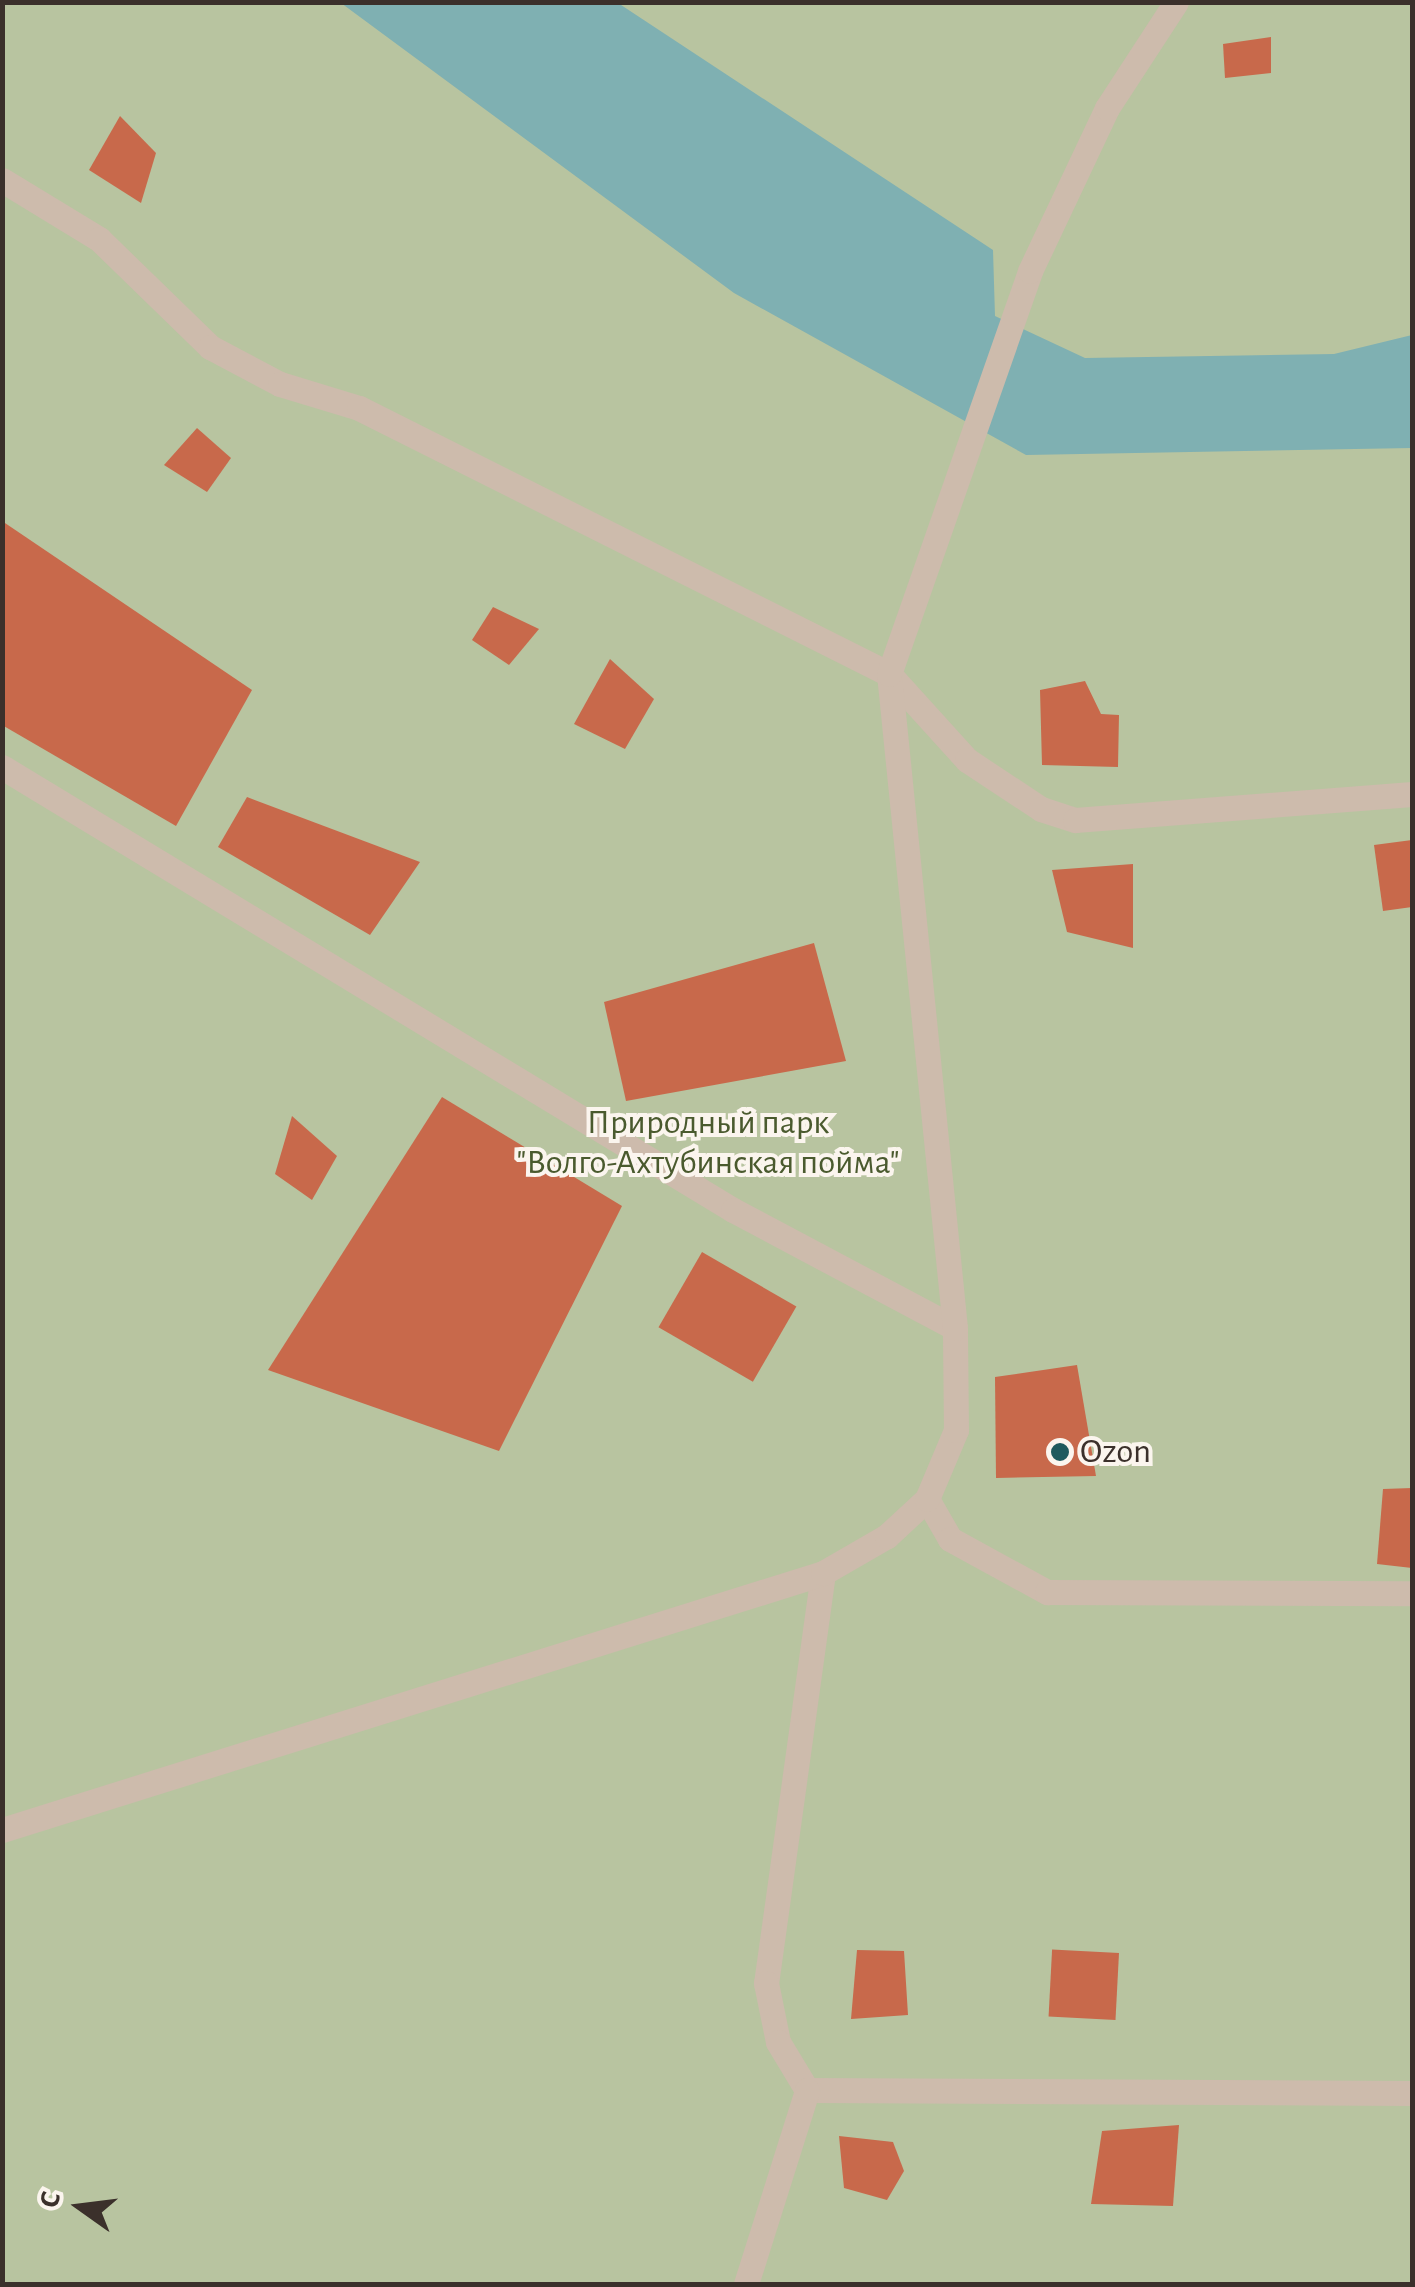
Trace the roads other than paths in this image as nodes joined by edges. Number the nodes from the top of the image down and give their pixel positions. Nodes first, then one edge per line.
1 (1176, 2) edge
2 (2, 180) edge
3 (890, 674) junction
4 (2, 767) edge
5 (1412, 794) edge
6 (956, 1328) junction
7 (927, 1498) junction
8 (823, 1573) junction
9 (1412, 1593) edge
10 (2, 1830) edge
11 (807, 2090) junction
12 (1412, 2093) edge
13 (746, 2284) edge

1 - 3 street
2 - 3 street
3 - 5 street
3 - 6 street
4 - 6 street
6 - 7 street
7 - 8 street
7 - 9 street
8 - 10 street
8 - 11 street
11 - 12 street
11 - 13 street

